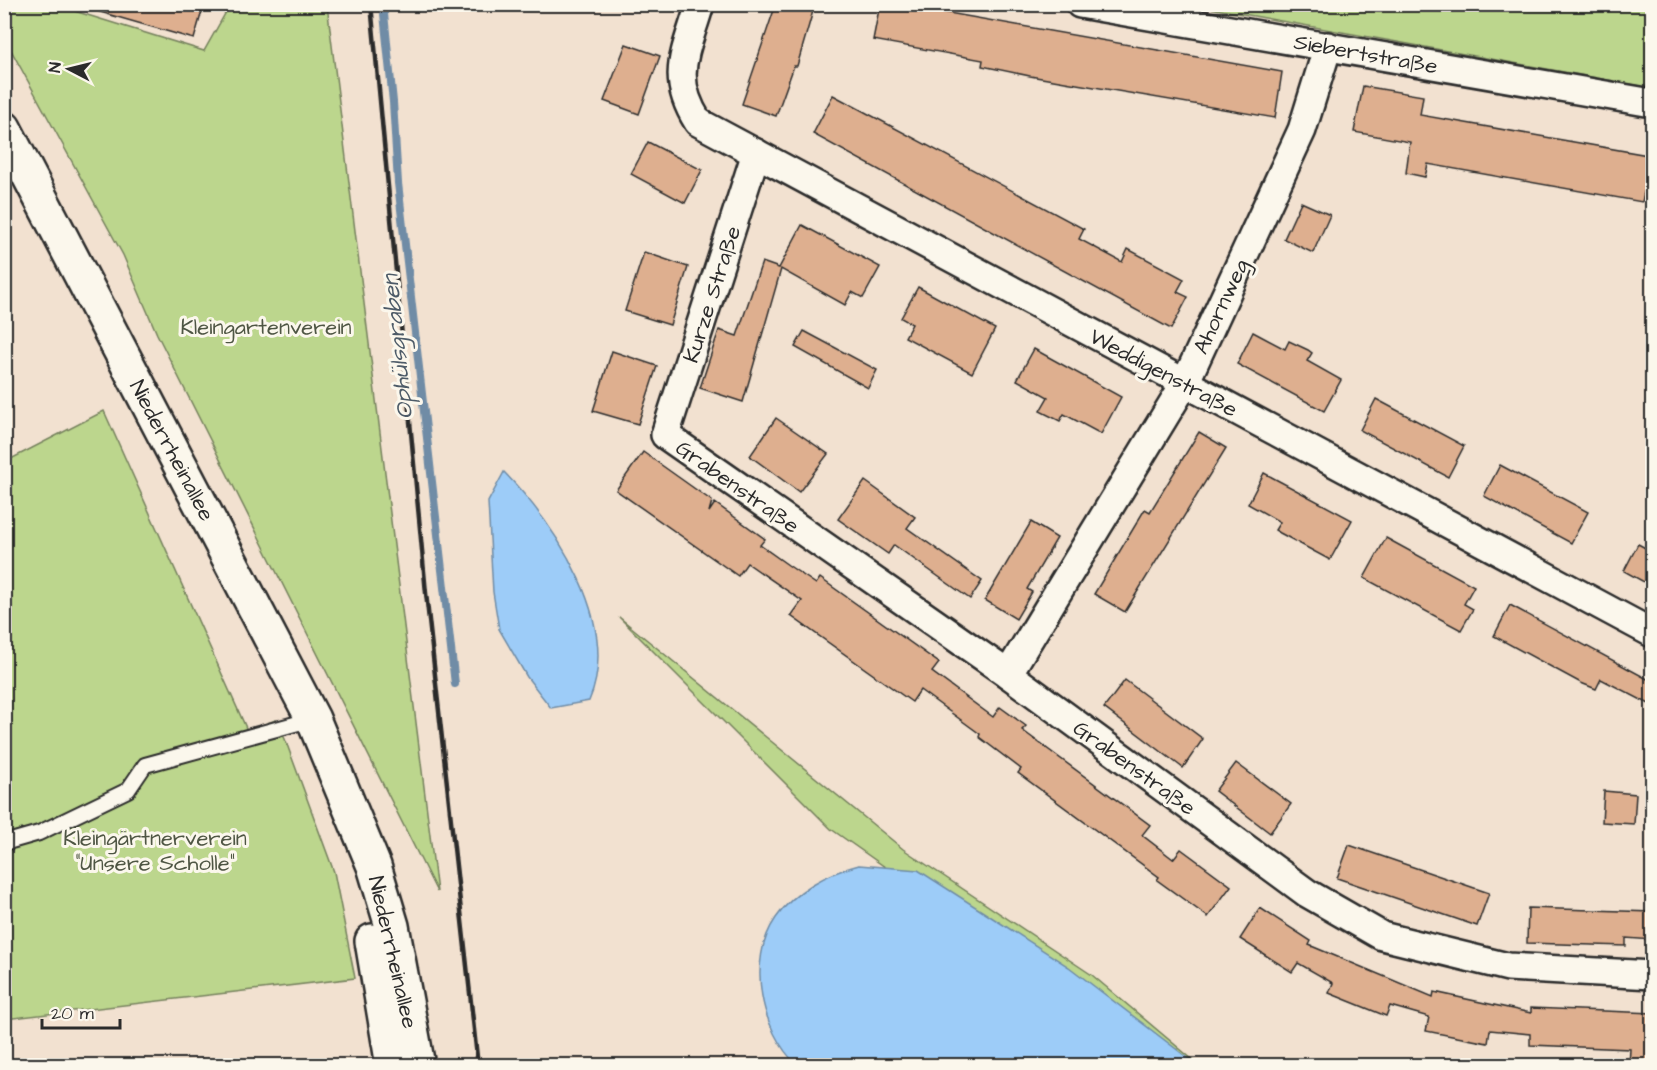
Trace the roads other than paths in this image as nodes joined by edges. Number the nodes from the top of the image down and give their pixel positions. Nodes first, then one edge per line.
1 (700, 4) edge
2 (1080, 4) edge
3 (1328, 46) junction
4 (1653, 103) edge
5 (4, 128) edge
6 (756, 153) junction
7 (1185, 382) junction
8 (666, 435) joint
9 (1653, 633) edge
10 (1008, 674) junction
11 (313, 719) junction
12 (336, 775) junction
13 (4, 843) edge
14 (1653, 975) edge
15 (393, 1065) edge
16 (418, 1065) edge

1 - 6 street, Weddigenstraße
2 - 3 street, Siebertstraße
3 - 4 street, Siebertstraße
3 - 7 street, Ahornweg
5 - 11 main road, Niederrheinallee
6 - 7 street, Weddigenstraße
6 - 8 street, Kurze Straße
7 - 9 street, Weddigenstraße
7 - 10 street, Ahornweg
8 - 10 street, Grabenstraße
10 - 14 street, Grabenstraße
11 - 12 main road, Niederrheinallee
11 - 13 lane
12 - 15 main road, Niederrheinallee
12 - 16 main road, Niederrheinallee

